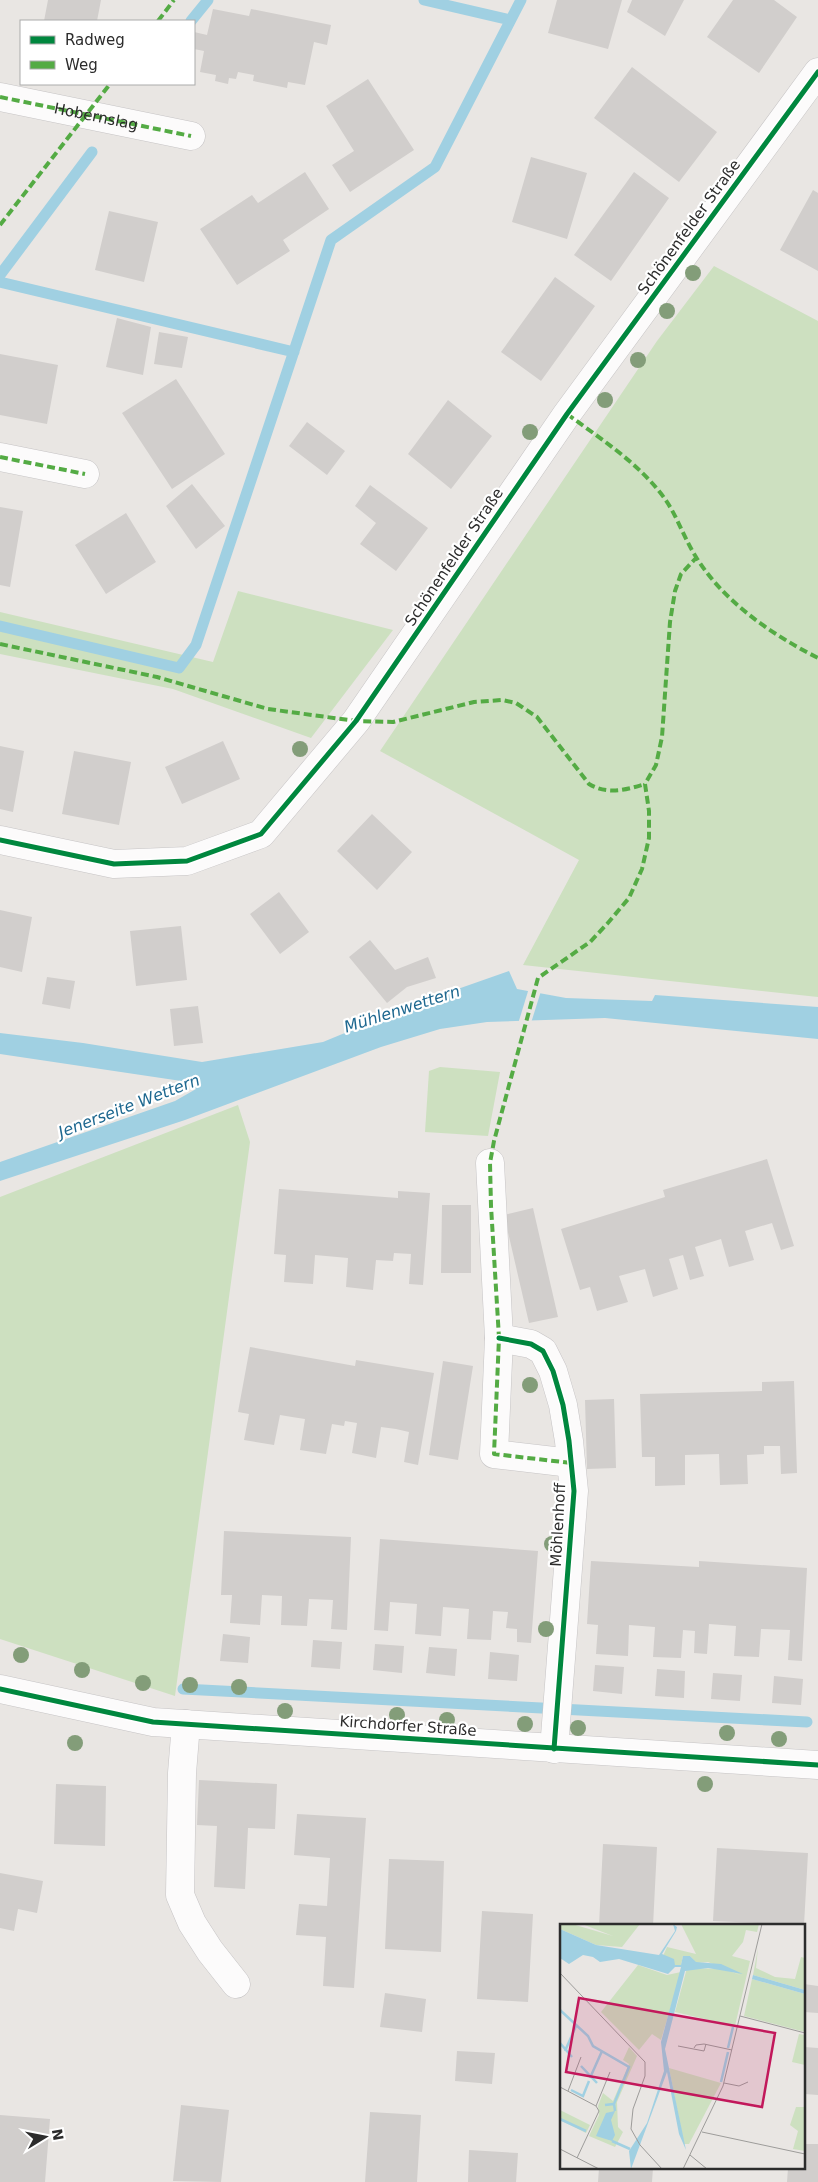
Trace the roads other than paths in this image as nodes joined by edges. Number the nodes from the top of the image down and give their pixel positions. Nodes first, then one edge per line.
1 (818, 72) edge
2 (0, 97) edge
3 (191, 136) dead end
4 (0, 457) edge
5 (85, 474) dead end
6 (0, 840) edge
7 (490, 1163) dead end
8 (499, 1338) junction
9 (571, 1463) junction
10 (0, 1689) edge
11 (186, 1724) junction
12 (554, 1749) junction
13 (818, 1765) edge
14 (236, 1984) dead end

1 - 6 street, Schönenfelder Straße
2 - 3 street, Hobernslag
4 - 5 street
7 - 8 street, Möhlenhoff
8 - 9 street, Möhlenhoff
8 - 9 street, Möhlenhoff
9 - 12 street, Möhlenhoff
10 - 11 street, Kirchdorfer Straße
11 - 12 street, Kirchdorfer Straße
11 - 14 street
12 - 13 street, Kirchdorfer Straße

